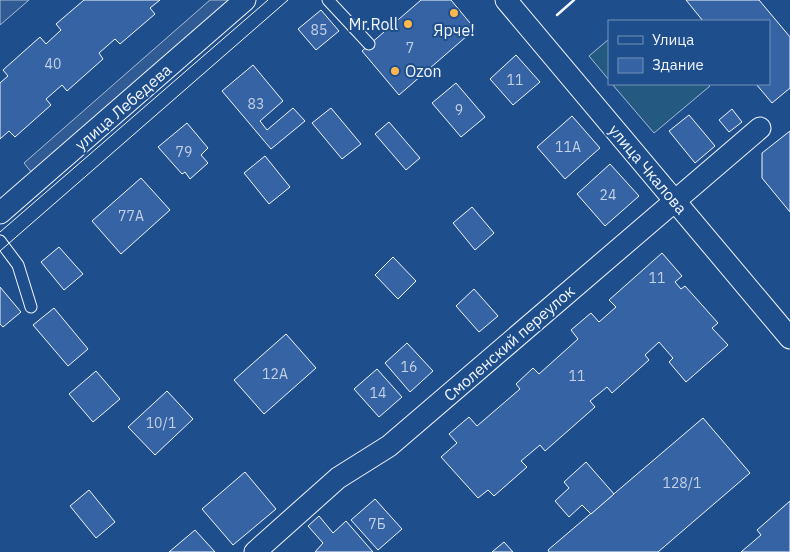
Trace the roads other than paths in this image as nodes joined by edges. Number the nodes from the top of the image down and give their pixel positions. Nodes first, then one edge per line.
1 (245, 0) edge
2 (328, 0) edge
3 (506, 0) edge
4 (369, 44) dead end
5 (760, 128) dead end
6 (674, 200) junction
7 (0, 213) edge
8 (0, 240) edge
9 (31, 307) dead end
10 (790, 338) edge
11 (255, 552) edge

1 - 7 street, улица Лебедева
2 - 4 lane
3 - 6 street, улица Чкалова
5 - 6 street, Смоленский переулок
6 - 10 street, улица Чкалова
6 - 11 street, Смоленский переулок
8 - 9 lane

